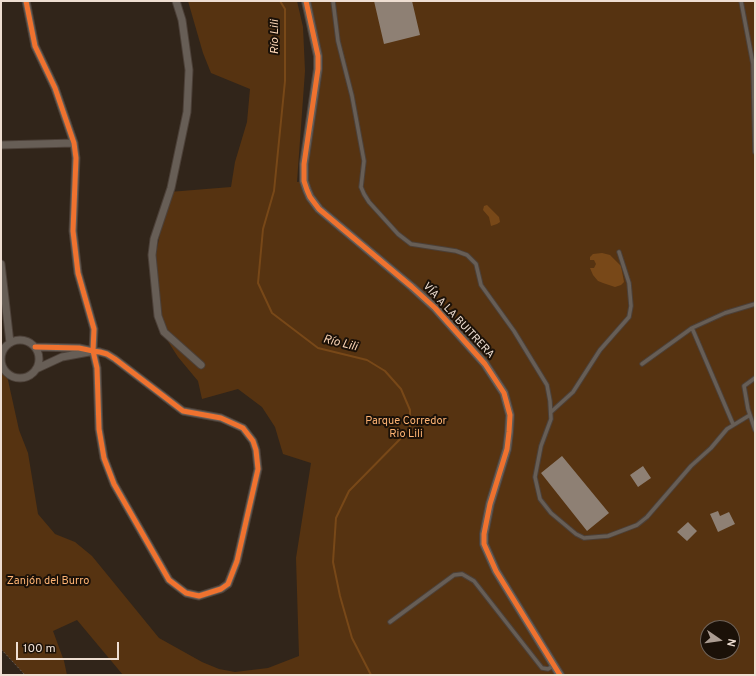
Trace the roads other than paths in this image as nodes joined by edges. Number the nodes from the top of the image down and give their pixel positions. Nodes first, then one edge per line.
1 (26, 1) edge
2 (176, 1) edge
3 (306, 1) edge
4 (333, 1) edge
5 (741, 1) edge
6 (74, 143) junction
7 (1, 145) edge
8 (755, 152) edge
9 (619, 252) dead end
10 (1, 264) edge
11 (755, 304) edge
12 (692, 328) junction
13 (10, 343) junction
14 (35, 347) junction
15 (93, 351) junction
16 (2, 353) edge
17 (642, 364) dead end
18 (201, 365) dead end
19 (36, 369) junction
20 (3, 370) edge
21 (755, 378) edge
22 (551, 412) junction
23 (750, 415) junction
24 (734, 424) junction
25 (755, 430) edge
26 (390, 622) dead end
27 (554, 666) junction
28 (560, 675) edge

1 - 6 street
2 - 18 street
3 - 27 street, VÍA A LA BUITRERA
4 - 22 lane
5 - 8 lane
6 - 7 street
6 - 15 street
9 - 22 lane
10 - 13 street
11 - 12 lane
12 - 17 lane
12 - 24 lane
13 - 14 street
13 - 16 street
14 - 15 street
14 - 19 street
15 - 15 street
15 - 19 street
16 - 20 street
19 - 20 street
21 - 23 lane
22 - 24 lane
23 - 24 lane
23 - 25 lane
26 - 27 lane
27 - 28 street, VÍA A LA BUITRERA

